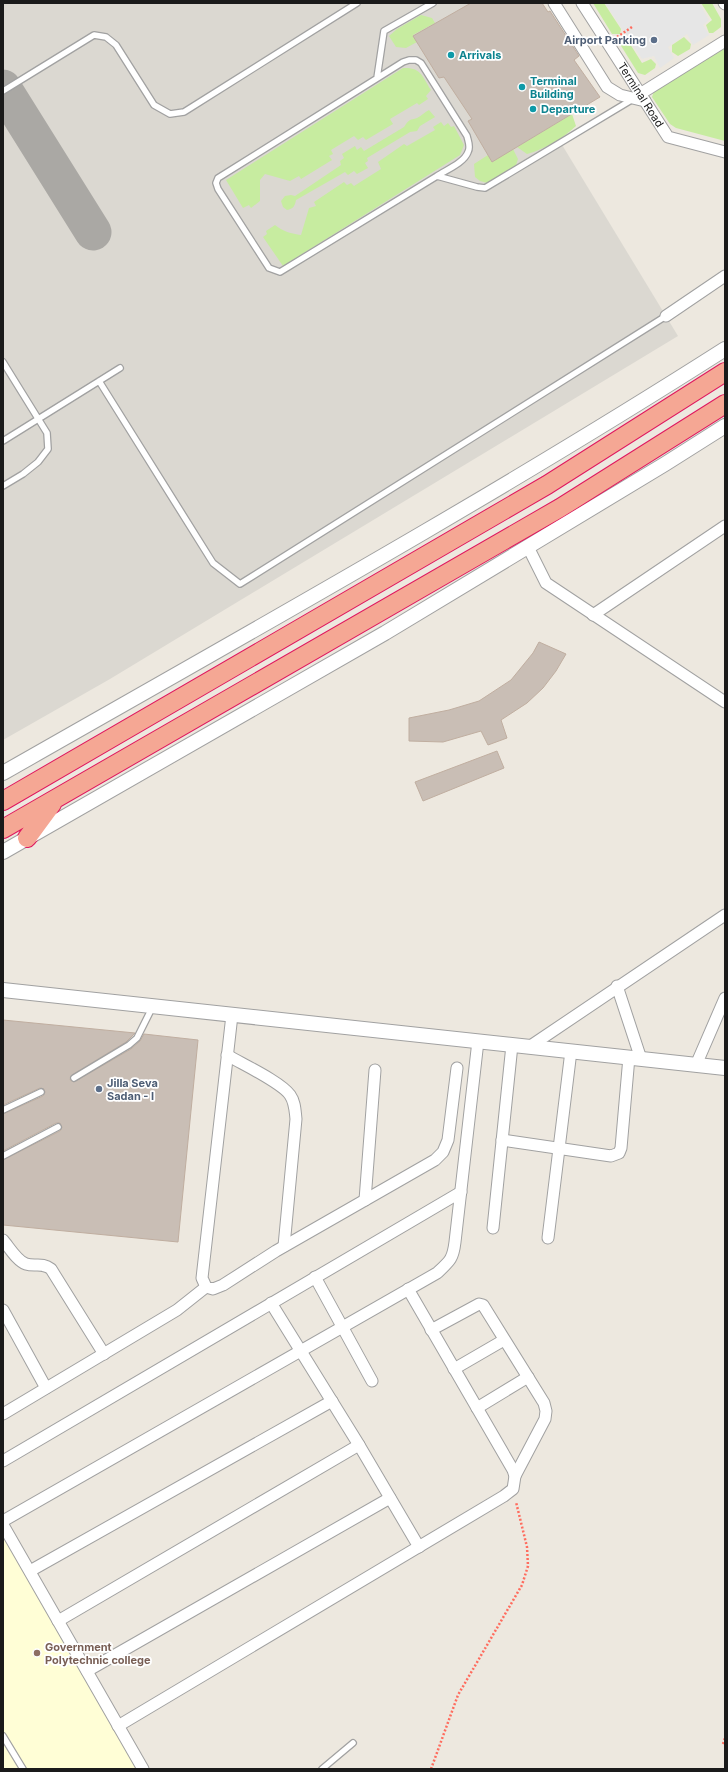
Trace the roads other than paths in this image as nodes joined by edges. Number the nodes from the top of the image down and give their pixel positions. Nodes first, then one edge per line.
1 (358, 3) edge
2 (433, 3) edge
3 (554, 3) edge
4 (582, 3) edge
5 (725, 41) edge
6 (377, 78) junction
7 (3, 91) edge
8 (640, 98) junction
9 (725, 152) edge
10 (437, 176) junction
11 (725, 276) edge
12 (666, 316) joint
13 (725, 349) edge
14 (3, 362) edge
15 (120, 368) dead end
16 (725, 372) edge
17 (99, 381) junction
18 (725, 404) edge
19 (39, 419) junction
20 (725, 426) edge
21 (3, 441) edge
22 (3, 486) edge
23 (725, 526) edge
24 (528, 547) junction
25 (593, 614) junction
26 (725, 702) edge
27 (3, 774) edge
28 (56, 799) junction
29 (3, 801) edge
30 (3, 829) edge
31 (27, 838) junction
32 (3, 852) edge
33 (725, 915) edge
34 (617, 986) junction
35 (3, 990) edge
36 (724, 1000) edge
37 (153, 1006) junction
38 (232, 1014) junction
39 (478, 1041) junction
40 (512, 1045) junction
41 (529, 1046) junction
42 (570, 1051) junction
43 (227, 1055) junction
44 (635, 1058) junction
45 (696, 1065) junction
46 (456, 1068) dead end
47 (725, 1068) edge
48 (375, 1070) dead end
49 (74, 1078) dead end
50 (41, 1092) dead end
51 (3, 1110) edge
52 (58, 1127) dead end
53 (502, 1140) junction
54 (559, 1148) junction
55 (3, 1156) edge
56 (461, 1192) junction
57 (365, 1200) junction
58 (492, 1228) dead end
59 (548, 1238) dead end
60 (3, 1240) edge
61 (284, 1246) junction
62 (315, 1277) junction
63 (206, 1287) junction
64 (408, 1289) junction
65 (271, 1303) junction
66 (3, 1310) edge
67 (342, 1327) junction
68 (431, 1330) junction
69 (504, 1340) junction
70 (300, 1350) junction
71 (104, 1354) junction
72 (454, 1369) junction
73 (528, 1377) junction
74 (372, 1381) dead end
75 (46, 1388) junction
76 (332, 1401) junction
77 (477, 1408) junction
78 (3, 1414) edge
79 (360, 1445) junction
80 (3, 1461) edge
81 (515, 1476) junction
82 (390, 1498) junction
83 (3, 1521) edge
84 (3, 1525) edge
85 (418, 1547) junction
86 (30, 1571) junction
87 (58, 1620) junction
88 (87, 1671) junction
89 (118, 1726) junction
90 (3, 1736) edge
91 (353, 1743) dead end
92 (23, 1769) edge
93 (143, 1769) edge
94 (322, 1769) edge

1 - 7 lane
2 - 6 lane
3 - 8 street
4 - 8 street, Terminal Road
5 - 8 street
6 - 10 lane
6 - 10 lane
8 - 9 street, Terminal Road
8 - 10 lane
11 - 12 street
12 - 17 lane
13 - 27 street
14 - 19 lane
15 - 17 lane
16 - 29 highway
17 - 19 lane
18 - 28 highway
19 - 21 lane
19 - 22 lane
20 - 24 street
23 - 25 street
24 - 25 street
24 - 31 street
25 - 26 street
28 - 30 highway
28 - 31 highway
31 - 32 street
33 - 34 street
34 - 41 street
34 - 44 street
35 - 37 street
36 - 45 street
37 - 38 street
37 - 49 lane
38 - 39 street
38 - 43 street
39 - 40 street
39 - 56 street
40 - 41 street
40 - 53 street
41 - 42 street
42 - 44 street
42 - 54 street
43 - 61 street
43 - 63 street
44 - 45 street
44 - 54 street
45 - 47 street
46 - 57 street
48 - 57 street
50 - 51 lane
52 - 55 lane
53 - 54 street
53 - 58 street
54 - 59 street
56 - 62 street
56 - 64 street
57 - 61 street
60 - 71 street
61 - 63 street
62 - 65 street
62 - 67 street
63 - 71 street
64 - 67 street
64 - 68 street
65 - 70 street
65 - 80 street
66 - 75 street
67 - 70 street
67 - 74 street
68 - 69 street
68 - 72 street
69 - 72 street
69 - 73 street
70 - 76 street
70 - 83 street
71 - 75 street
72 - 77 street
73 - 77 street
73 - 81 street
75 - 78 street
76 - 79 street
76 - 86 street
77 - 81 street
79 - 82 street
79 - 87 street
81 - 85 street
82 - 85 street
82 - 88 street
84 - 86 street
85 - 89 street
86 - 87 street
87 - 88 street
88 - 89 street
89 - 93 street
90 - 92 lane
91 - 94 lane

